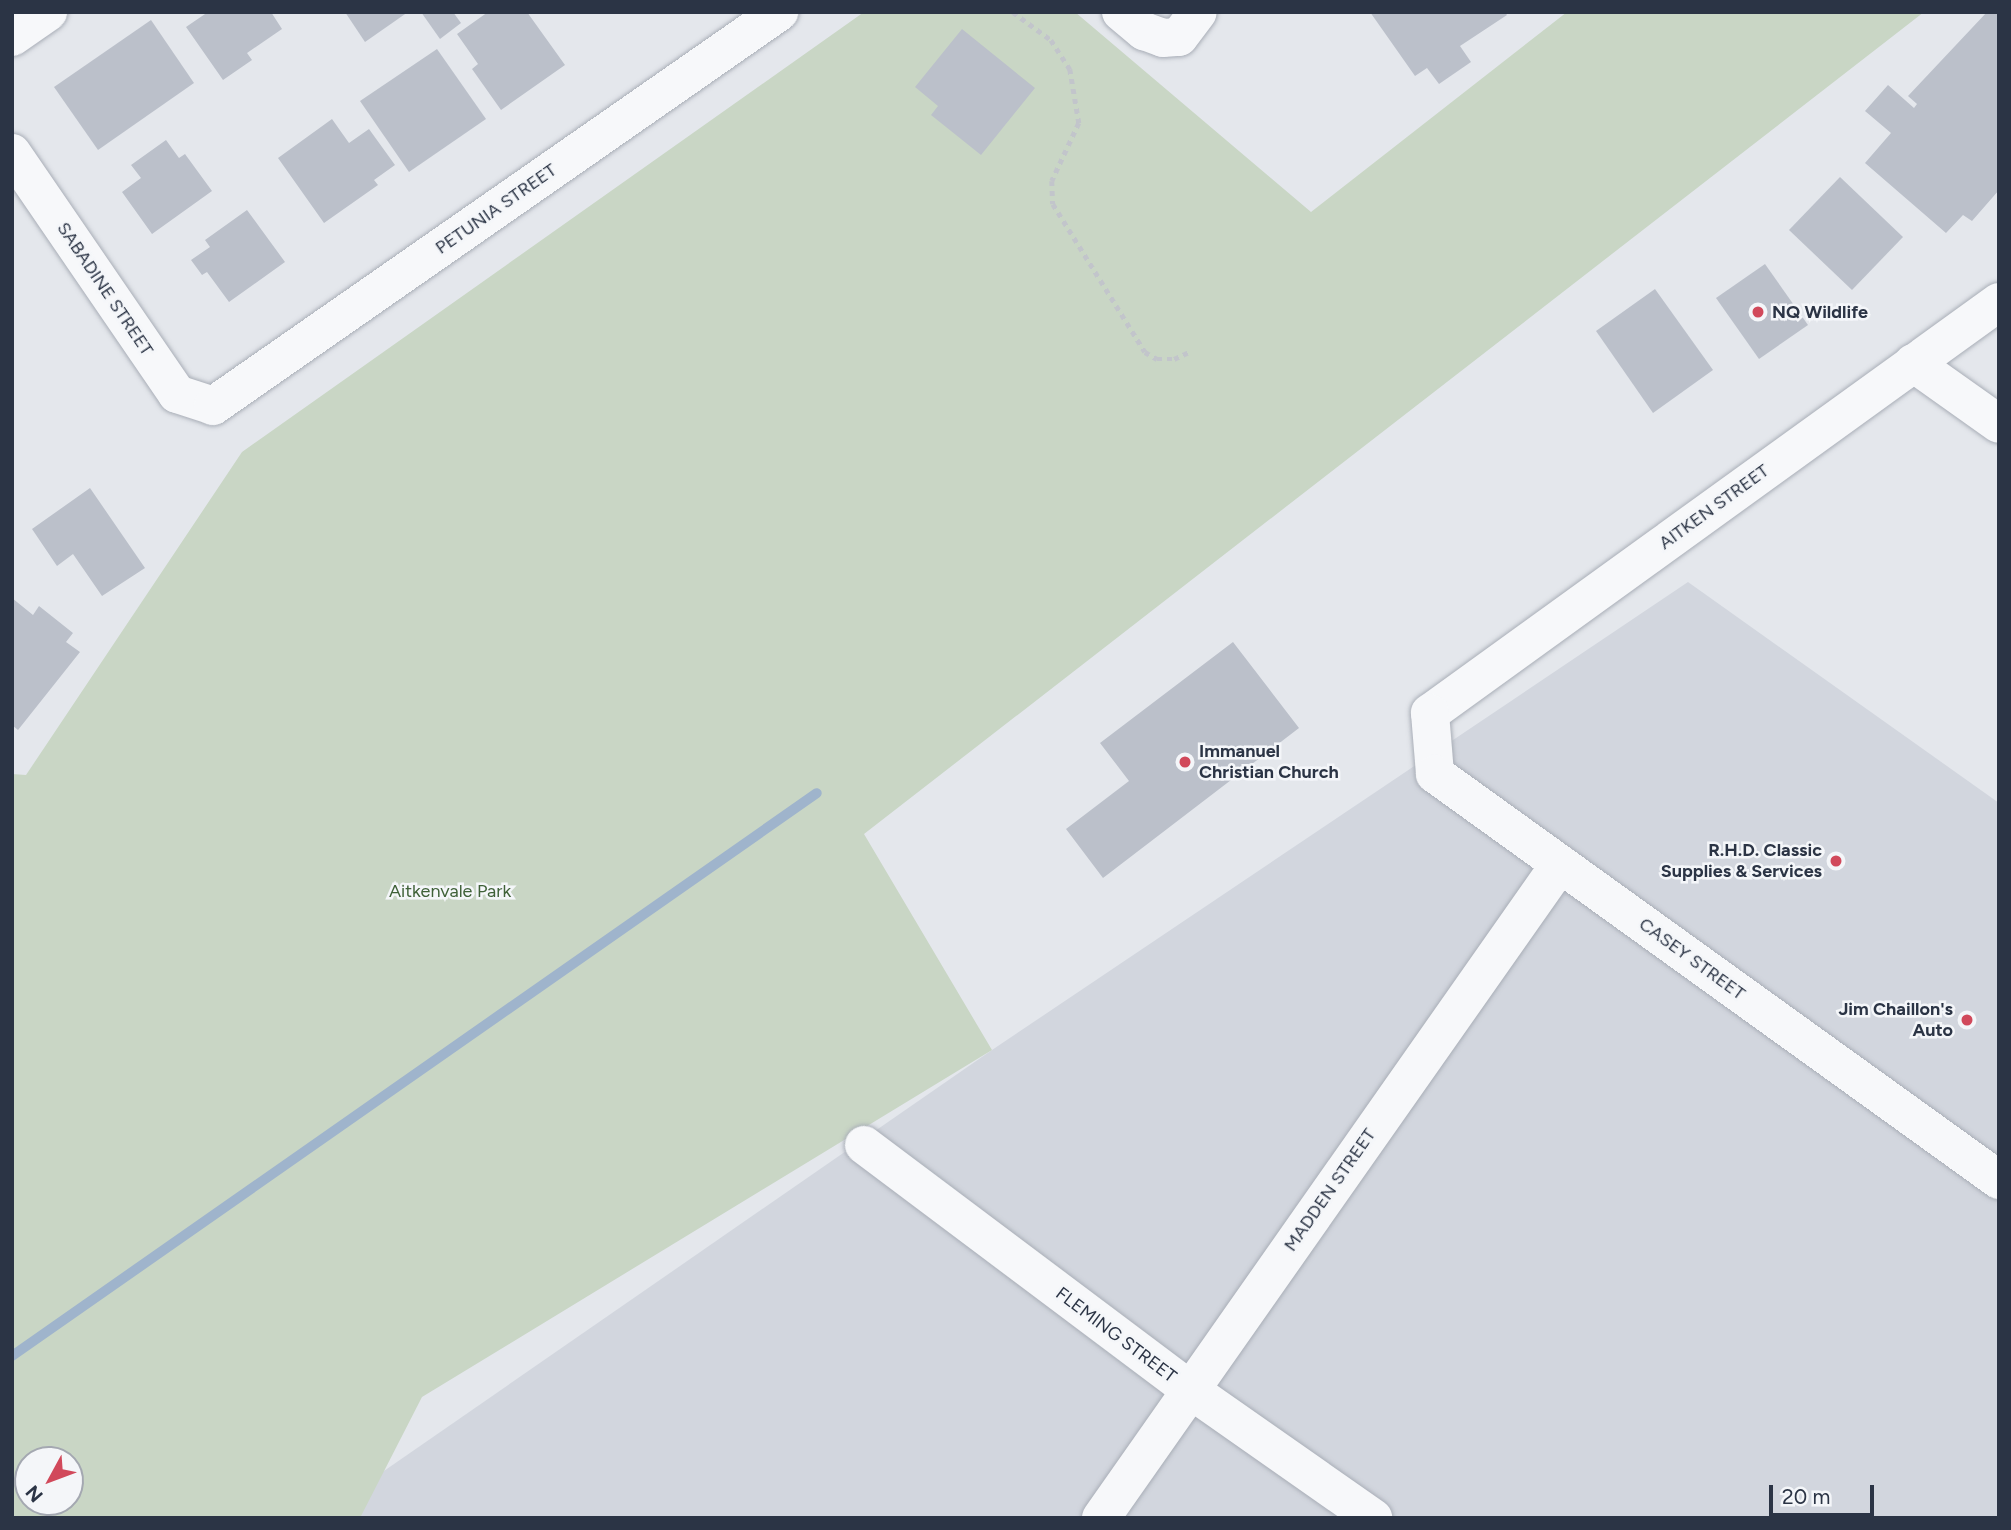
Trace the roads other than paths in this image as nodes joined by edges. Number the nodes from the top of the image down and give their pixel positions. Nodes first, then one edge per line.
1 (48, 12) edge
2 (779, 12) edge
3 (1121, 12) edge
4 (1198, 12) edge
5 (12, 37) edge
6 (12, 153) edge
7 (1999, 302) edge
8 (1913, 363) junction
9 (213, 406) joint
10 (1999, 424) edge
11 (1430, 713) joint
12 (1560, 864) junction
13 (864, 1145) dead end
14 (1999, 1180) edge
15 (1189, 1390) junction
16 (1101, 1518) edge
17 (1373, 1518) edge

1 - 5 street
2 - 9 street, PETUNIA STREET
3 - 4 street
6 - 9 street, SABADINE STREET
7 - 8 street, AITKEN STREET
8 - 10 street
8 - 11 street, AITKEN STREET
11 - 12 street, CASEY STREET
12 - 14 street, CASEY STREET
12 - 15 street, MADDEN STREET
13 - 15 street, FLEMING STREET
15 - 16 street, MADDEN STREET
15 - 17 street, FLEMING STREET

